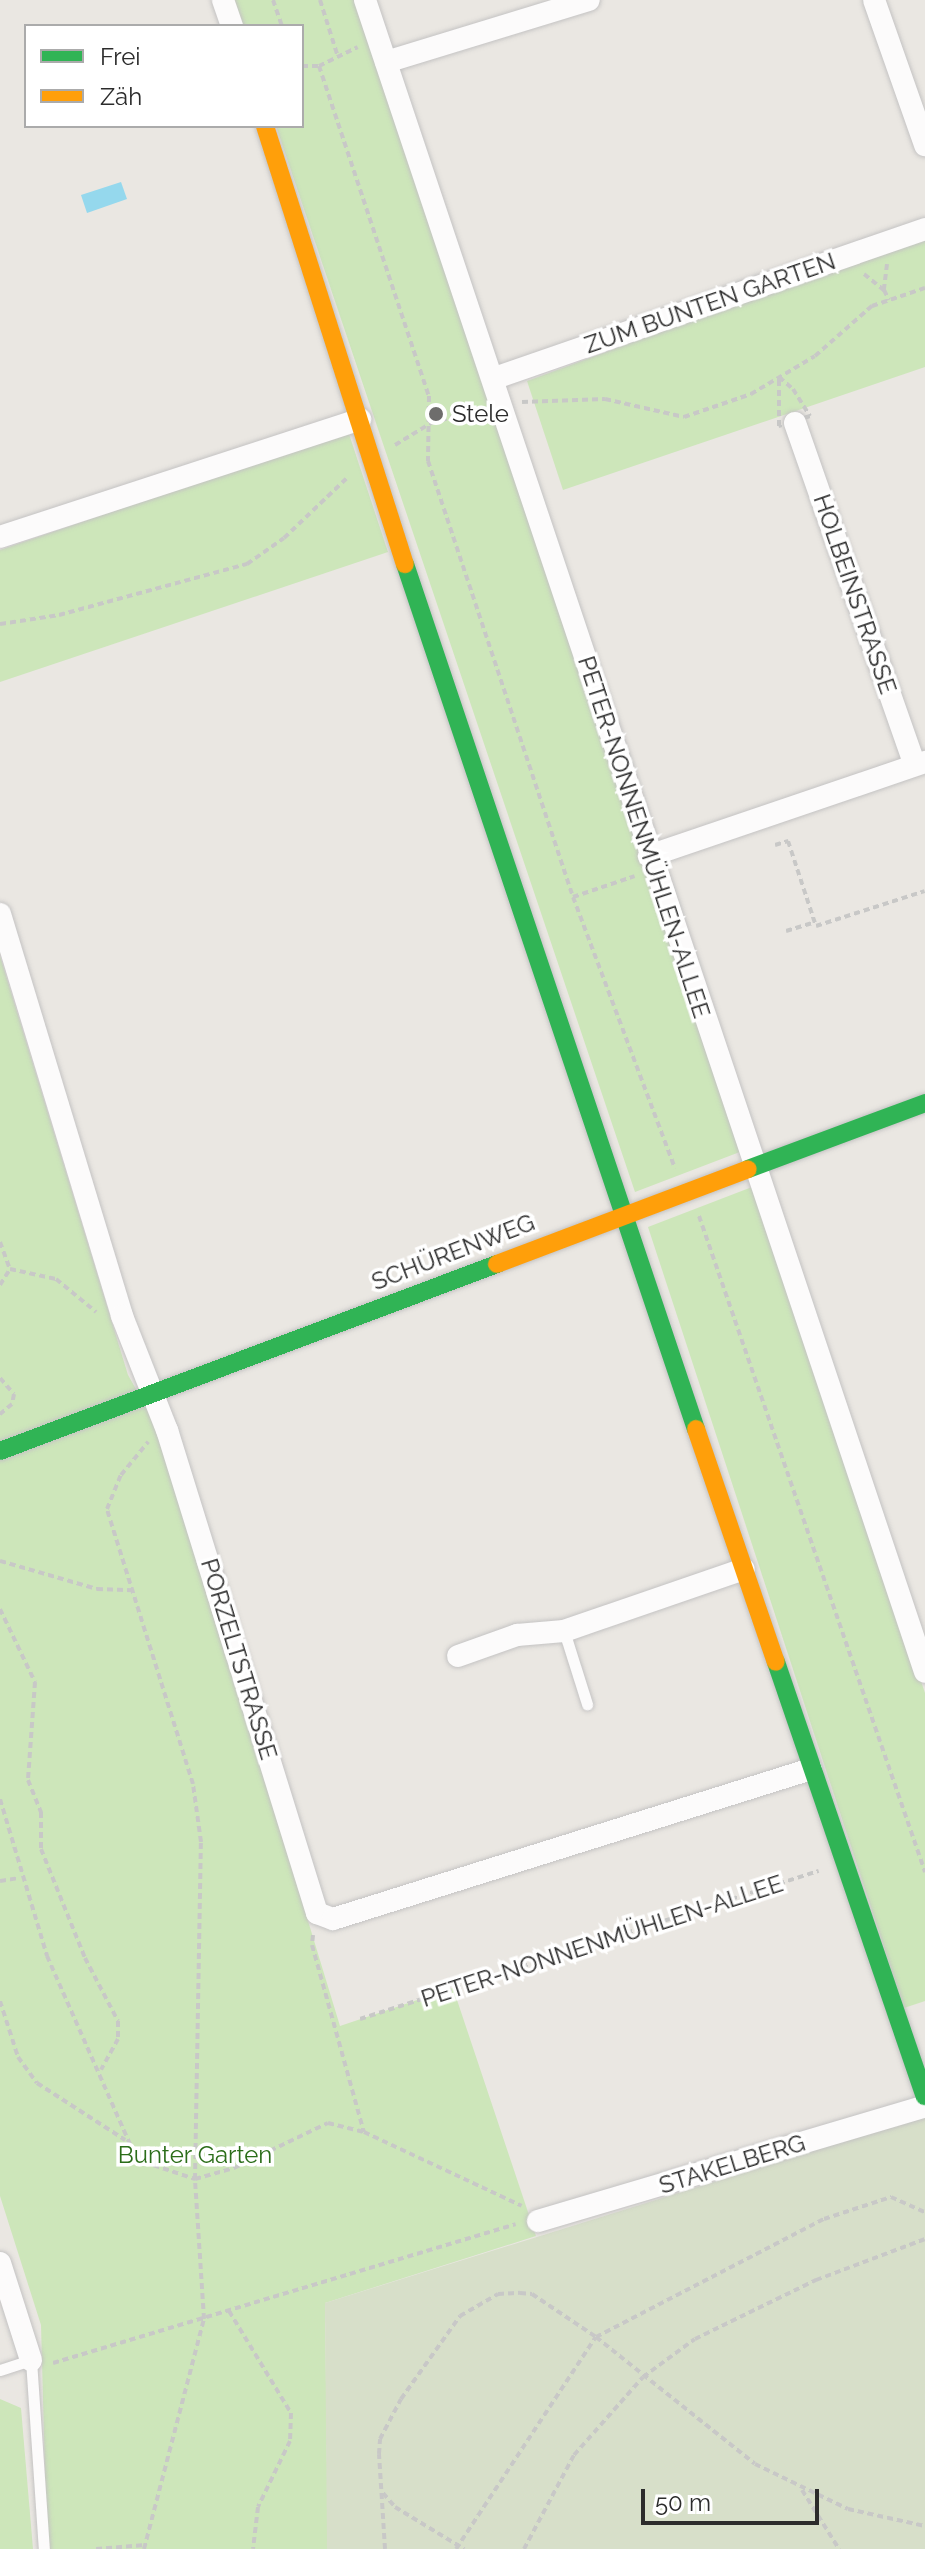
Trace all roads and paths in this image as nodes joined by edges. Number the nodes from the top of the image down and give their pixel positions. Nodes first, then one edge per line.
1 (223, 0) edge
2 (273, 0) edge
3 (320, 0) edge
4 (365, 0) edge
5 (589, 0) edge
6 (874, 0) edge
7 (231, 24) edge
8 (281, 24) edge
9 (379, 40) junction
10 (337, 54) junction
11 (386, 62) junction
12 (304, 66) edge
13 (319, 66) junction
14 (266, 128) edge
15 (925, 145) edge
16 (925, 229) edge
17 (887, 242) junction
18 (925, 288) edge
19 (889, 300) junction
20 (779, 377) junction
21 (495, 378) junction
22 (504, 403) junction
23 (360, 419) junction
24 (795, 422) junction
25 (431, 423) junction
26 (372, 457) junction
27 (0, 537) edge
28 (0, 624) edge
29 (920, 764) edge
30 (775, 845) dead end
31 (652, 863) junction
32 (812, 890) dead end
33 (925, 891) edge
34 (805, 892) junction
35 (573, 897) junction
36 (0, 914) edge
37 (815, 922) junction
38 (786, 931) dead end
39 (925, 1103) edge
40 (756, 1167) junction
41 (687, 1193) junction
42 (622, 1214) junction
43 (0, 1242) edge
44 (10, 1269) junction
45 (0, 1285) edge
46 (122, 1316) junction
47 (0, 1378) edge
48 (152, 1393) junction
49 (0, 1414) edge
50 (167, 1430) junction
51 (0, 1451) edge
52 (0, 1561) edge
53 (744, 1569) junction
54 (133, 1590) junction
55 (0, 1609) edge
56 (564, 1631) junction
57 (458, 1656) dead end
58 (925, 1672) edge
59 (587, 1704) dead end
60 (811, 1769) junction
61 (0, 1799) edge
62 (844, 1863) junction
63 (925, 1872) edge
64 (20, 1878) junction
65 (0, 1881) edge
66 (317, 1913) junction
67 (0, 2001) edge
68 (360, 2019) dead end
69 (100, 2071) junction
70 (925, 2096) edge
71 (925, 2106) edge
72 (364, 2132) junction
73 (127, 2141) junction
74 (195, 2179) junction
75 (925, 2212) edge
76 (538, 2221) junction
77 (925, 2239) edge
78 (0, 2263) edge
79 (229, 2311) junction
80 (204, 2319) junction
81 (596, 2337) junction
82 (31, 2360) junction
83 (0, 2370) edge
84 (643, 2377) junction
85 (801, 2488) junction
86 (381, 2491) junction
87 (925, 2526) edge
88 (145, 2547) edge
89 (457, 2547) edge
90 (44, 2549) edge
91 (96, 2549) edge
92 (253, 2549) edge
93 (385, 2549) edge
94 (464, 2549) edge
95 (524, 2549) edge
96 (839, 2549) edge

1 - 7 street
2 - 8 path
3 - 10 path
4 - 9 street, PETER-NONNENMÜHLEN-ALLEE
5 - 11 street
6 - 15 street
9 - 10 path
9 - 11 street, PETER-NONNENMÜHLEN-ALLEE
10 - 13 path
11 - 21 street, PETER-NONNENMÜHLEN-ALLEE
12 - 13 path
13 - 25 path
14 - 23 street
16 - 17 street, ZUM BUNTEN GARTEN
17 - 19 path
17 - 21 street, ZUM BUNTEN GARTEN
18 - 19 path
19 - 20 path
20 - 22 path
20 - 24 path
20 - 24 path
21 - 22 street, PETER-NONNENMÜHLEN-ALLEE
22 - 25 path
22 - 31 street, PETER-NONNENMÜHLEN-ALLEE
23 - 26 street
23 - 27 street
24 - 29 street, HOLBEINSTRASSE
25 - 26 path
25 - 35 path
26 - 28 path
26 - 42 street
29 - 31 street, HOLBEINSTRASSE
30 - 34 path
31 - 35 path
31 - 40 street, PETER-NONNENMÜHLEN-ALLEE
32 - 34 path
33 - 37 path
34 - 37 path
35 - 41 path
36 - 46 street, PORZELTSTRASSE
37 - 38 path
39 - 40 street, SCHÜRENWEG
40 - 41 street, SCHÜRENWEG
40 - 58 street, PETER-NONNENMÜHLEN-ALLEE
41 - 42 street, SCHÜRENWEG
41 - 63 path
42 - 48 street, SCHÜRENWEG
42 - 53 street
43 - 44 path
44 - 45 path
44 - 46 path
46 - 48 street, PORZELTSTRASSE
47 - 49 path
48 - 50 street, PORZELTSTRASSE
48 - 51 street, SCHÜRENWEG
50 - 54 path
50 - 66 street, PORZELTSTRASSE
52 - 54 path
53 - 56 street
53 - 60 street
54 - 74 path
55 - 69 path
56 - 57 street
56 - 59 lane
60 - 62 street
60 - 66 street
61 - 64 path
62 - 68 path, PETER-NONNENMÜHLEN-ALLEE
62 - 70 street
64 - 65 path
64 - 69 path
66 - 72 path
67 - 73 path
69 - 73 path
71 - 76 street, STAKELBERG
72 - 74 path
72 - 76 path
73 - 74 path
74 - 80 path
75 - 81 path
76 - 79 path
77 - 84 path
78 - 82 street
79 - 80 path
79 - 92 path
80 - 82 path
80 - 88 path
81 - 84 path
81 - 86 path
81 - 89 path
82 - 83 lane
82 - 90 lane
84 - 85 path
84 - 95 path
85 - 87 path
85 - 96 path
86 - 89 path
86 - 93 path
88 - 91 path
89 - 94 path

